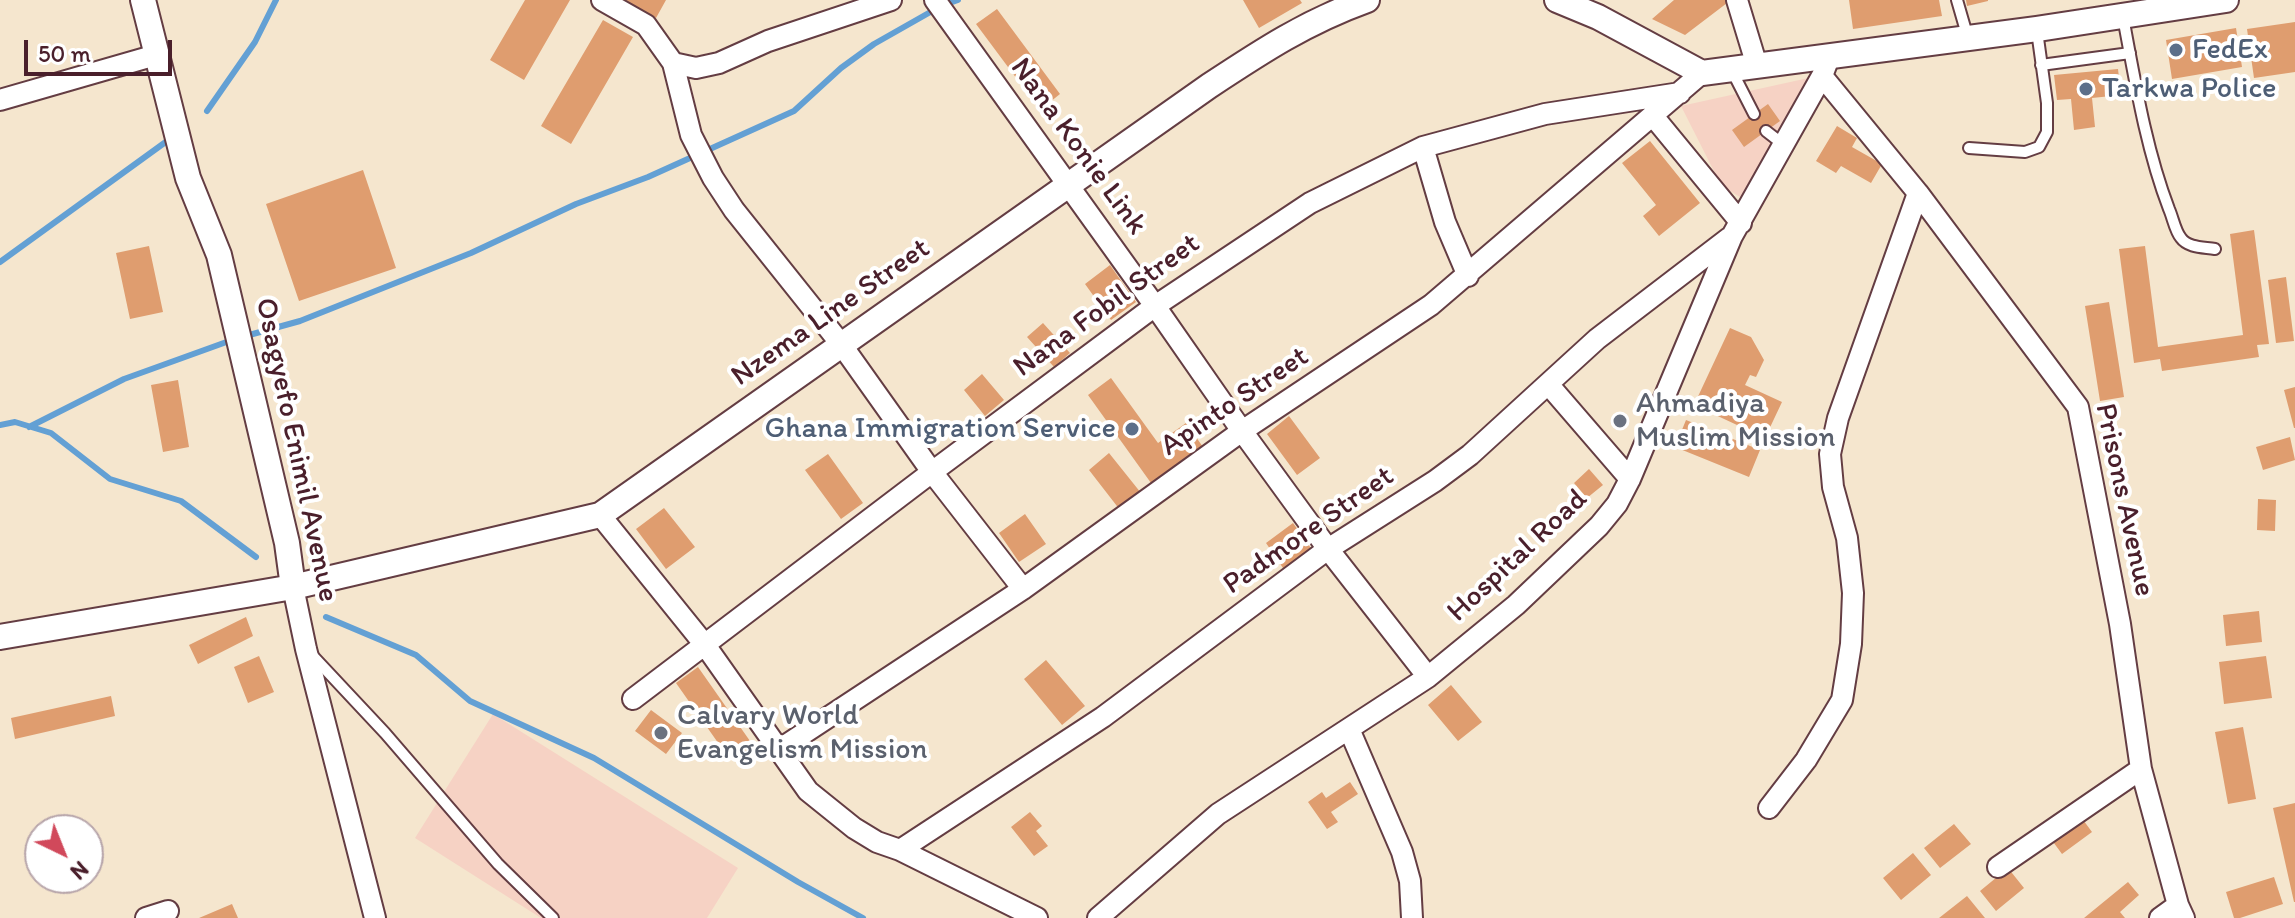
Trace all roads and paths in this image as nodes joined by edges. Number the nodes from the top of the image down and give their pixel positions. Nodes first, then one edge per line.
1 (143, 0) edge
2 (602, 0) edge
3 (891, 0) edge
4 (935, 0) edge
5 (1367, 0) edge
6 (1557, 0) edge
7 (1737, 0) edge
8 (1957, 0) edge
9 (2226, 0) edge
10 (1320, 8) edge
11 (2122, 15) junction
12 (2037, 29) junction
13 (1968, 38) junction
14 (2130, 53) junction
15 (156, 55) junction
16 (673, 63) junction
17 (2041, 65) junction
18 (1757, 66) junction
19 (1826, 66) junction
20 (1731, 70) junction
21 (1702, 73) junction
22 (1680, 93) junction
23 (0, 100) edge
24 (1754, 114) dead end
25 (1653, 116) junction
26 (1766, 131) dead end
27 (1784, 145) junction
28 (1423, 147) junction
29 (1969, 148) dead end
30 (1069, 185) junction
31 (1918, 193) junction
32 (1736, 230) junction
33 (2215, 249) dead end
34 (1468, 276) junction
35 (1155, 306) junction
36 (841, 344) junction
37 (1548, 384) junction
38 (1242, 431) junction
39 (932, 472) junction
40 (1630, 479) junction
41 (600, 515) junction
42 (1328, 549) junction
43 (293, 587) junction
44 (1023, 589) junction
45 (0, 637) edge
46 (705, 645) junction
47 (306, 649) junction
48 (1428, 677) junction
49 (633, 699) dead end
50 (1349, 729) junction
51 (780, 749) junction
52 (2141, 769) junction
53 (1769, 808) dead end
54 (900, 850) junction
55 (1998, 867) dead end
56 (168, 911) dead end
57 (2181, 912) edge
58 (146, 918) edge
59 (375, 918) edge
60 (553, 918) edge
61 (1037, 918) edge
62 (1098, 918) edge
63 (1412, 918) edge
64 (2160, 918) edge

1 - 15 street, Osagyefo Enimil Avenue
2 - 16 street
3 - 16 street
4 - 30 street, Nana Konie Link
5 - 10 street, Nzema Line Street
6 - 21 street
7 - 18 street
8 - 13 lane
9 - 11 street
10 - 30 street, Nzema Line Street
11 - 12 street
11 - 14 lane
12 - 13 street
12 - 17 lane
13 - 19 street
14 - 17 lane
14 - 33 lane
15 - 23 street
15 - 43 street, Osagyefo Enimil Avenue
16 - 36 street
17 - 29 lane
18 - 19 street
18 - 20 street
19 - 27 street, Hospital Road
19 - 31 street, Prisons Avenue
20 - 21 street
20 - 24 lane
21 - 22 street, Apinto Street
22 - 25 street, Apinto Street
22 - 28 street, Nana Fobil Street
25 - 32 street
25 - 34 street, Apinto Street
26 - 27 lane
27 - 32 street, Hospital Road
28 - 34 street
28 - 35 street, Nana Fobil Street
30 - 35 street, Nana Konie Link
30 - 36 street, Nzema Line Street
31 - 52 street, Prisons Avenue
31 - 53 street
32 - 37 street, Padmore Street
32 - 40 street, Hospital Road
34 - 38 street, Apinto Street
35 - 38 street, Nana Konie Link
35 - 39 street, Nana Fobil Street
36 - 39 street
36 - 41 street, Nzema Line Street
37 - 40 street
37 - 42 street, Padmore Street
38 - 42 street, Nana Konie Link
38 - 44 street, Apinto Street
39 - 44 street
39 - 46 street, Nana Fobil Street
40 - 48 street, Hospital Road
41 - 43 street, Nzema Line Street
41 - 46 street
42 - 48 street, Nana Konie Link
42 - 54 street, Padmore Street
43 - 45 street, Nzema Line Street
43 - 47 street, Osagyefo Enimil Avenue
44 - 51 street, Apinto Street
46 - 49 street, Nana Fobil Street
46 - 51 street
47 - 59 street, Osagyefo Enimil Avenue
47 - 60 lane
48 - 50 street, Hospital Road
50 - 62 street, Hospital Road
50 - 63 street
51 - 54 street
52 - 55 street
52 - 57 street, Prisons Avenue
54 - 61 street
56 - 58 street
57 - 64 street

